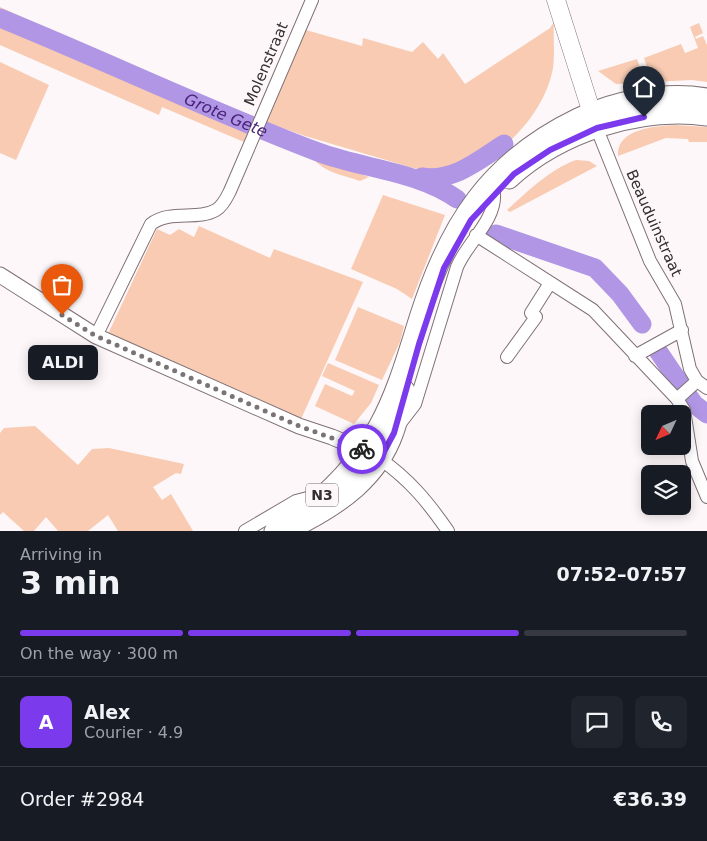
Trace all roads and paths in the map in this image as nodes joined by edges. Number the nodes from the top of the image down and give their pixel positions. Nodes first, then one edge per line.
1 (312, 0) edge
2 (556, 0) edge
3 (707, 98) edge
4 (707, 116) edge
5 (594, 120) junction
6 (494, 194) junction
7 (476, 235) junction
8 (0, 275) edge
9 (550, 283) junction
10 (682, 330) junction
11 (96, 336) junction
12 (635, 356) junction
13 (508, 357) dead end
14 (691, 390) edge
15 (395, 430) junction
16 (372, 454) junction
17 (323, 494) junction
18 (707, 497) edge
19 (245, 531) edge
20 (284, 531) edge
21 (448, 531) edge

1 - 11 street, Molenstraat
2 - 5 main road
3 - 5 main road
4 - 5 main road
5 - 6 main road, N3
5 - 10 street, Beauduinstraat
5 - 16 main road, N3
6 - 7 street
6 - 15 main road, N3
7 - 9 street
7 - 15 street
8 - 11 street
9 - 12 street
9 - 13 street
10 - 12 street
10 - 14 street, Beauduinstraat
11 - 16 street
12 - 14 street
14 - 18 street, Beauduinstraat
15 - 16 main road, N3
16 - 17 main road, N3
16 - 20 main road, N3
16 - 21 street
17 - 19 street
17 - 20 main road, N3

